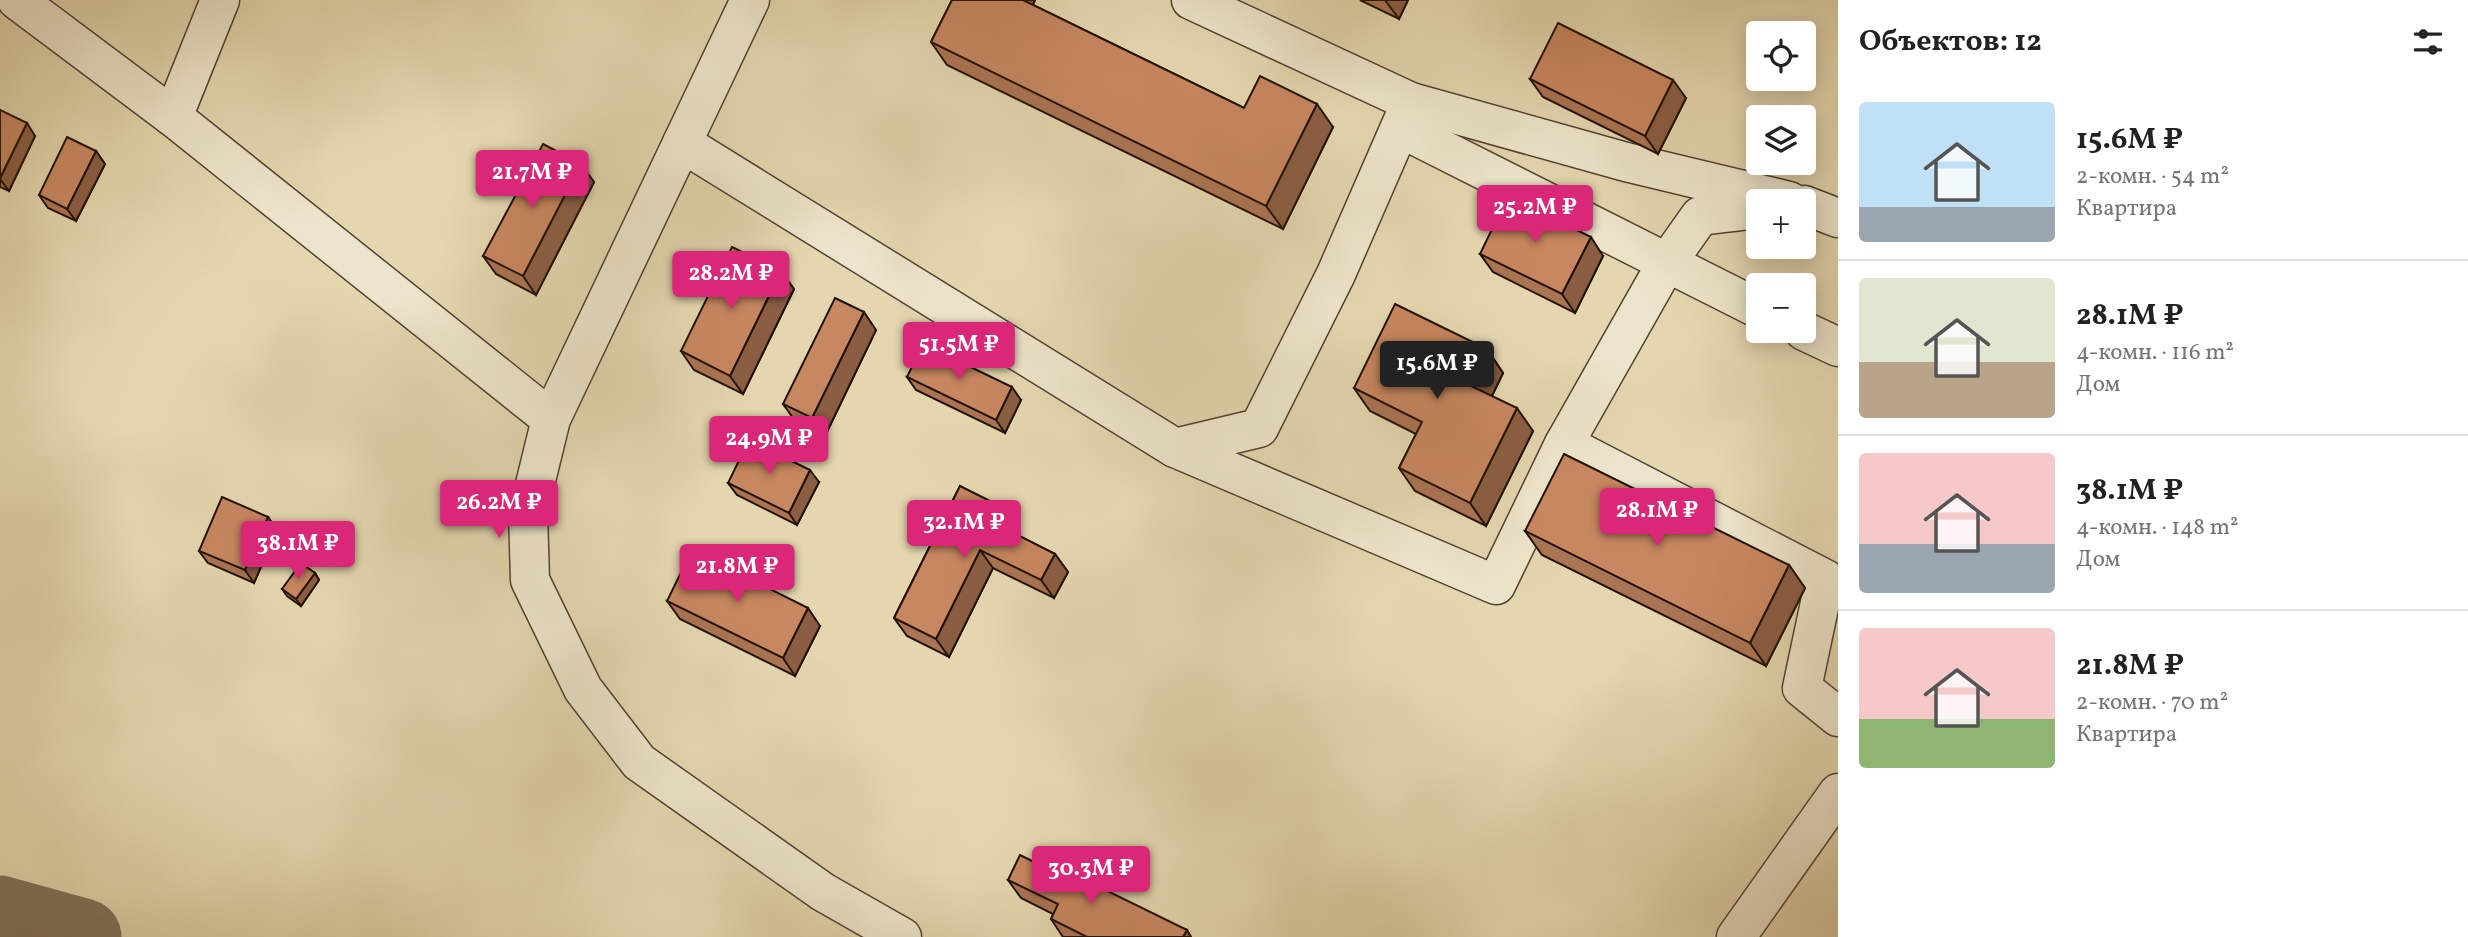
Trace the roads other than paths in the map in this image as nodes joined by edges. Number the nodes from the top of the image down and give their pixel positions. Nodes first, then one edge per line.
1 (17, 0) edge
2 (220, 0) edge
3 (750, 0) edge
4 (1191, 0) edge
5 (1405, 115) junction
6 (173, 117) junction
7 (682, 143) junction
8 (1746, 191) edge
9 (1816, 210) edge
10 (1746, 211) edge
11 (1838, 218) edge
12 (1666, 264) junction
13 (1746, 303) edge
14 (1816, 337) edge
15 (1838, 347) edge
16 (551, 419) junction
17 (1564, 444) junction
18 (1175, 449) junction
19 (1838, 717) edge
20 (1838, 793) edge
21 (902, 937) edge
22 (1736, 937) edge

1 - 6 street
2 - 6 street
3 - 7 street
4 - 5 street
5 - 8 street
5 - 12 street
5 - 18 street
6 - 16 street
7 - 16 street
7 - 18 street
9 - 11 street
10 - 12 street
12 - 13 street
12 - 17 street
14 - 15 street
16 - 21 street
17 - 18 street
17 - 19 street
20 - 22 street

